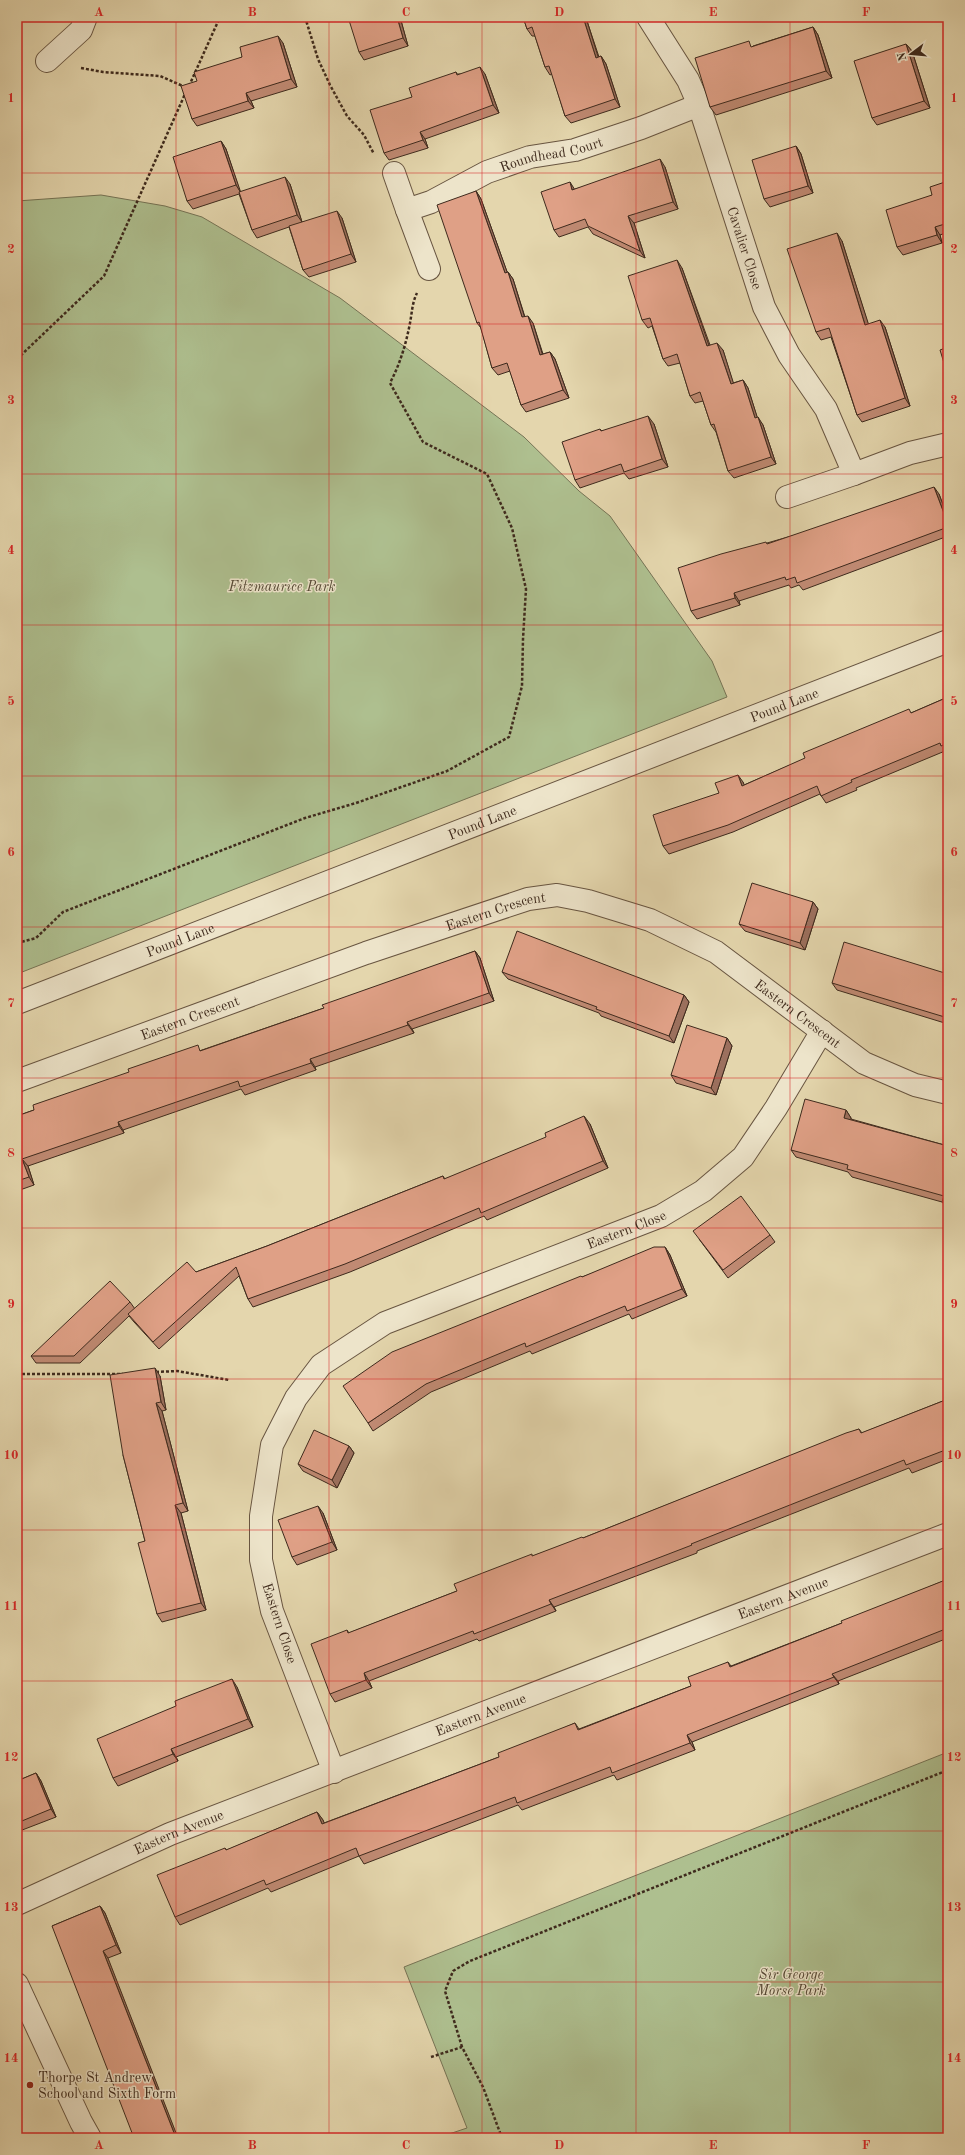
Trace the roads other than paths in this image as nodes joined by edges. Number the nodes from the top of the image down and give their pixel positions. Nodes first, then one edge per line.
1 (86, 17) edge
2 (648, 17) edge
3 (47, 61) road end
4 (699, 105) junction
5 (394, 173) road end
6 (407, 210) junction
7 (429, 269) road end
8 (948, 444) edge
9 (854, 474) junction
10 (787, 497) dead end
11 (948, 641) edge
12 (17, 1003) edge
13 (822, 1031) junction
14 (17, 1081) edge
15 (948, 1093) edge
16 (948, 1534) edge
17 (334, 1772) junction
18 (17, 1904) edge
19 (17, 1984) edge
20 (90, 2138) edge

1 - 3 street
2 - 4 street, Cavalier Close
4 - 6 street, Roundhead Court
4 - 9 street, Cavalier Close
5 - 6 street
6 - 7 street
8 - 9 street
9 - 10 street
11 - 12 street, Pound Lane
13 - 14 street, Eastern Crescent
13 - 15 street, Eastern Crescent
13 - 17 street, Eastern Close
16 - 17 street, Eastern Avenue
17 - 18 street, Eastern Avenue
19 - 20 street

